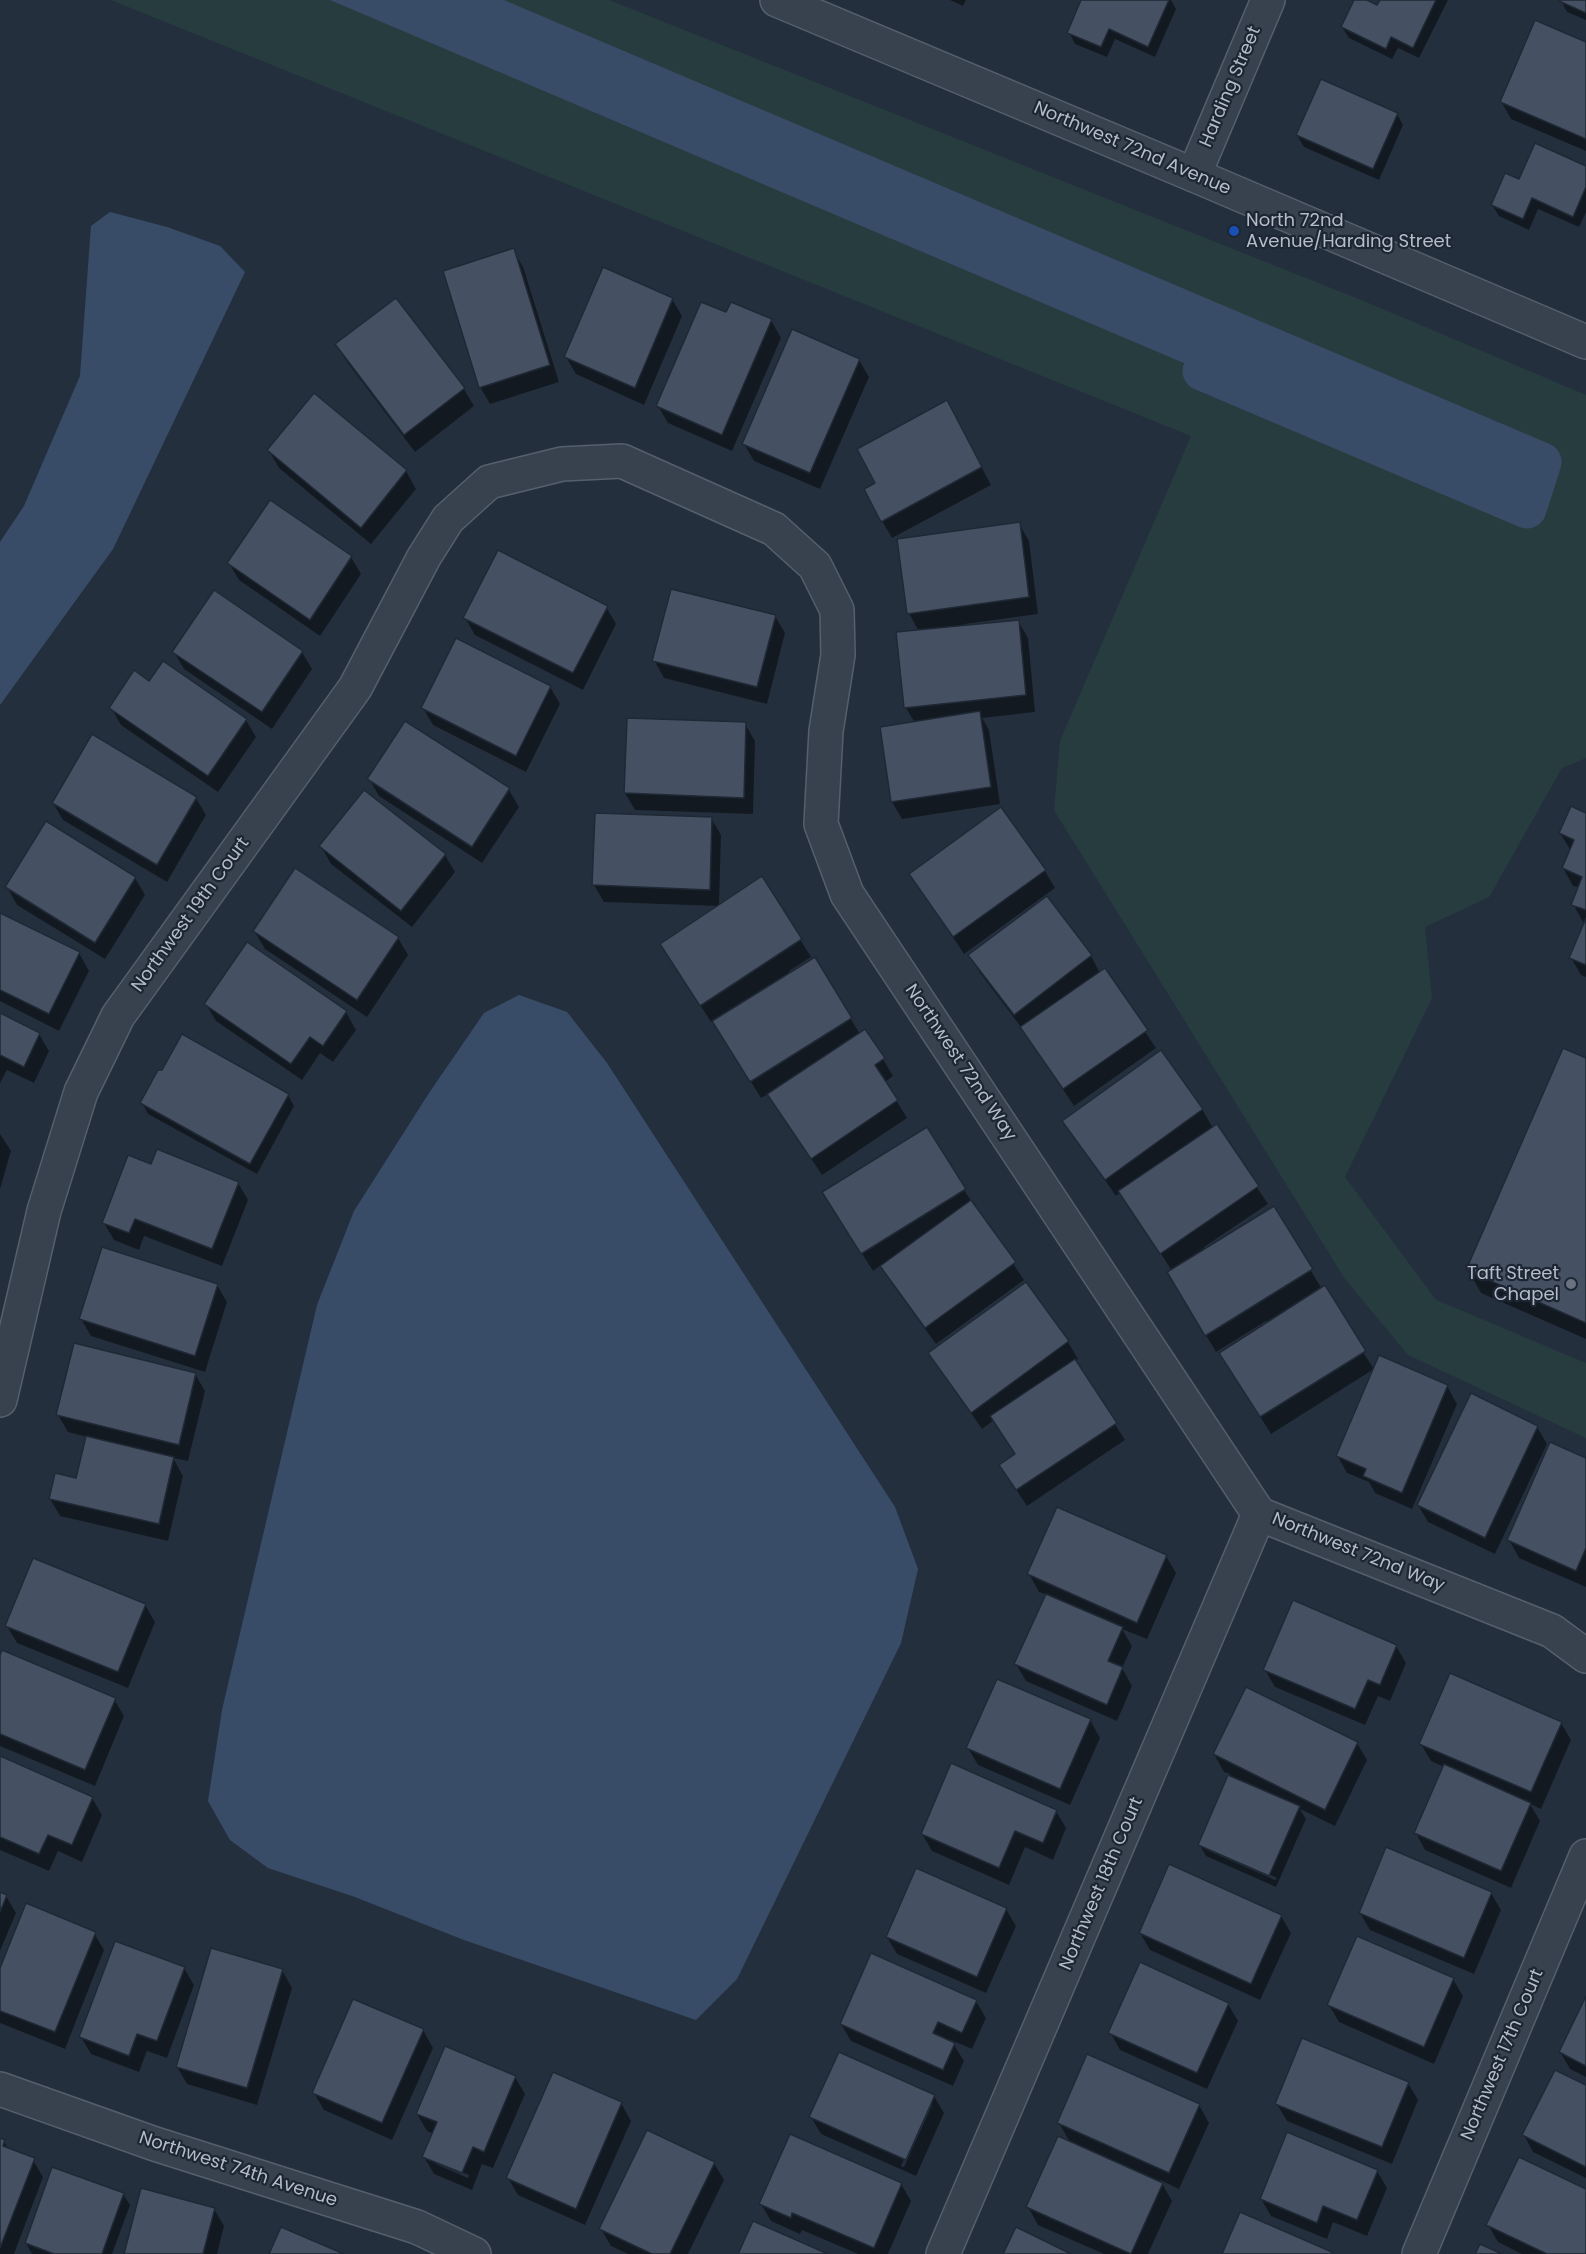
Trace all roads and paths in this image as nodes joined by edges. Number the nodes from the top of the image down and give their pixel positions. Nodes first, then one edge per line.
1 (778, 0) edge
2 (1268, 0) edge
3 (1194, 174) junction
4 (1586, 342) edge
5 (489, 482) joint
6 (0, 1400) edge
7 (1259, 1514) junction
8 (1586, 1656) edge
9 (1586, 1856) edge
10 (0, 2089) edge
11 (474, 2254) edge
12 (943, 2254) edge
13 (1419, 2254) edge

1 - 3 street, Northwest 72nd Avenue
2 - 3 street, Harding Street
3 - 4 street, Northwest 72nd Avenue
5 - 6 street, Northwest 19th Court
5 - 7 street, Northwest 72nd Way
7 - 8 street, Northwest 72nd Way
7 - 12 street, Northwest 18th Court
9 - 13 street, Northwest 17th Court
10 - 11 street, Northwest 74th Avenue

